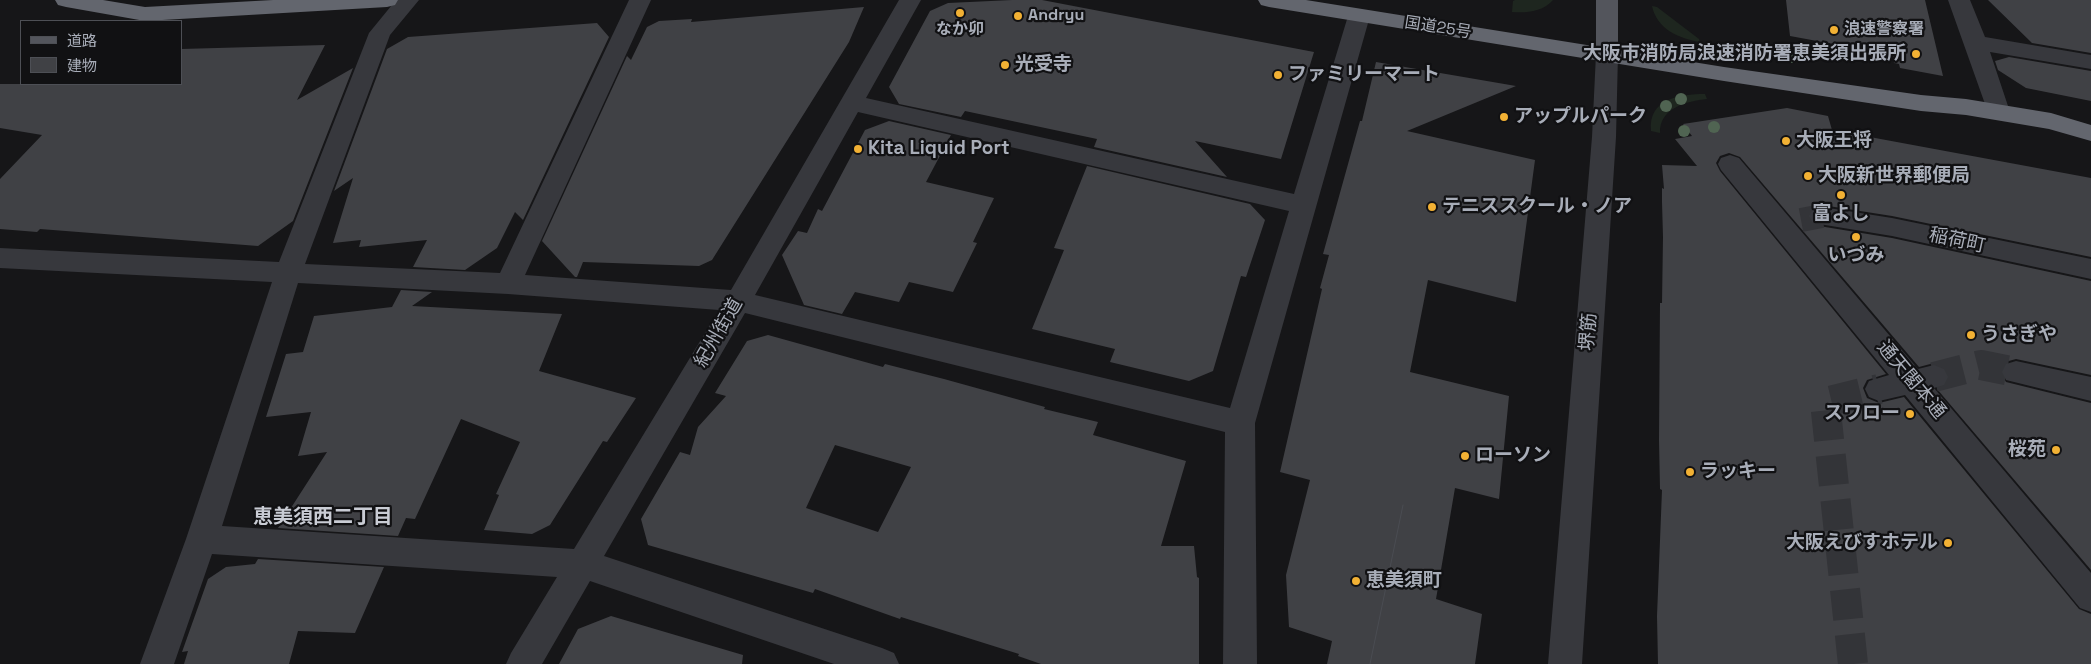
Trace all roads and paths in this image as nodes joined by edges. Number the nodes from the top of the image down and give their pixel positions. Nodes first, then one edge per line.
1 (66, 0) edge
2 (387, 0) edge
3 (408, 0) edge
4 (640, 0) edge
5 (910, 0) edge
6 (1269, 0) edge
7 (1607, 0) edge
8 (1959, 0) edge
9 (1359, 16) junction
10 (1976, 43) junction
11 (1607, 54) junction
12 (2091, 62) edge
13 (853, 103) junction
14 (1921, 103) junction
15 (1998, 112) junction
16 (2090, 133) edge
17 (1730, 164) dead end
18 (1304, 205) junction
19 (1801, 220) junction
20 (0, 258) edge
21 (2091, 269) edge
22 (288, 273) junction
23 (508, 284) junction
24 (738, 300) junction
25 (2016, 372) tunnel mouth
26 (1923, 379) junction
27 (1879, 389) tunnel mouth
28 (2091, 389) edge
29 (1240, 423) junction
30 (202, 539) junction
31 (583, 564) junction
32 (2091, 597) edge
33 (876, 663) edge
34 (157, 664) edge
35 (523, 664) edge
36 (1240, 664) edge
37 (1565, 664) edge

1 - 2 highway
3 - 22 street
4 - 23 street
5 - 13 street, 紀州街道
6 - 9 highway, 国道25号
7 - 11 main road, 堺筋
8 - 10 street
9 - 11 highway, 国道25号
9 - 18 street
10 - 12 street
10 - 15 street
11 - 14 highway, 国道25号
11 - 37 street, 堺筋
13 - 18 street
13 - 24 street, 紀州街道
14 - 15 highway
14 - 16 highway
15 - 16 highway
17 - 19 street, 通天閣本通
18 - 29 street
19 - 21 street, 稲荷町
19 - 26 street, 通天閣本通
20 - 22 street
22 - 23 street
22 - 30 street
23 - 24 street
24 - 29 street
24 - 31 street, 紀州街道
25 - 28 street
26 - 27 street
26 - 32 street, 通天閣本通
29 - 36 street
30 - 31 street
30 - 34 street
31 - 33 street
31 - 35 street, 紀州街道

